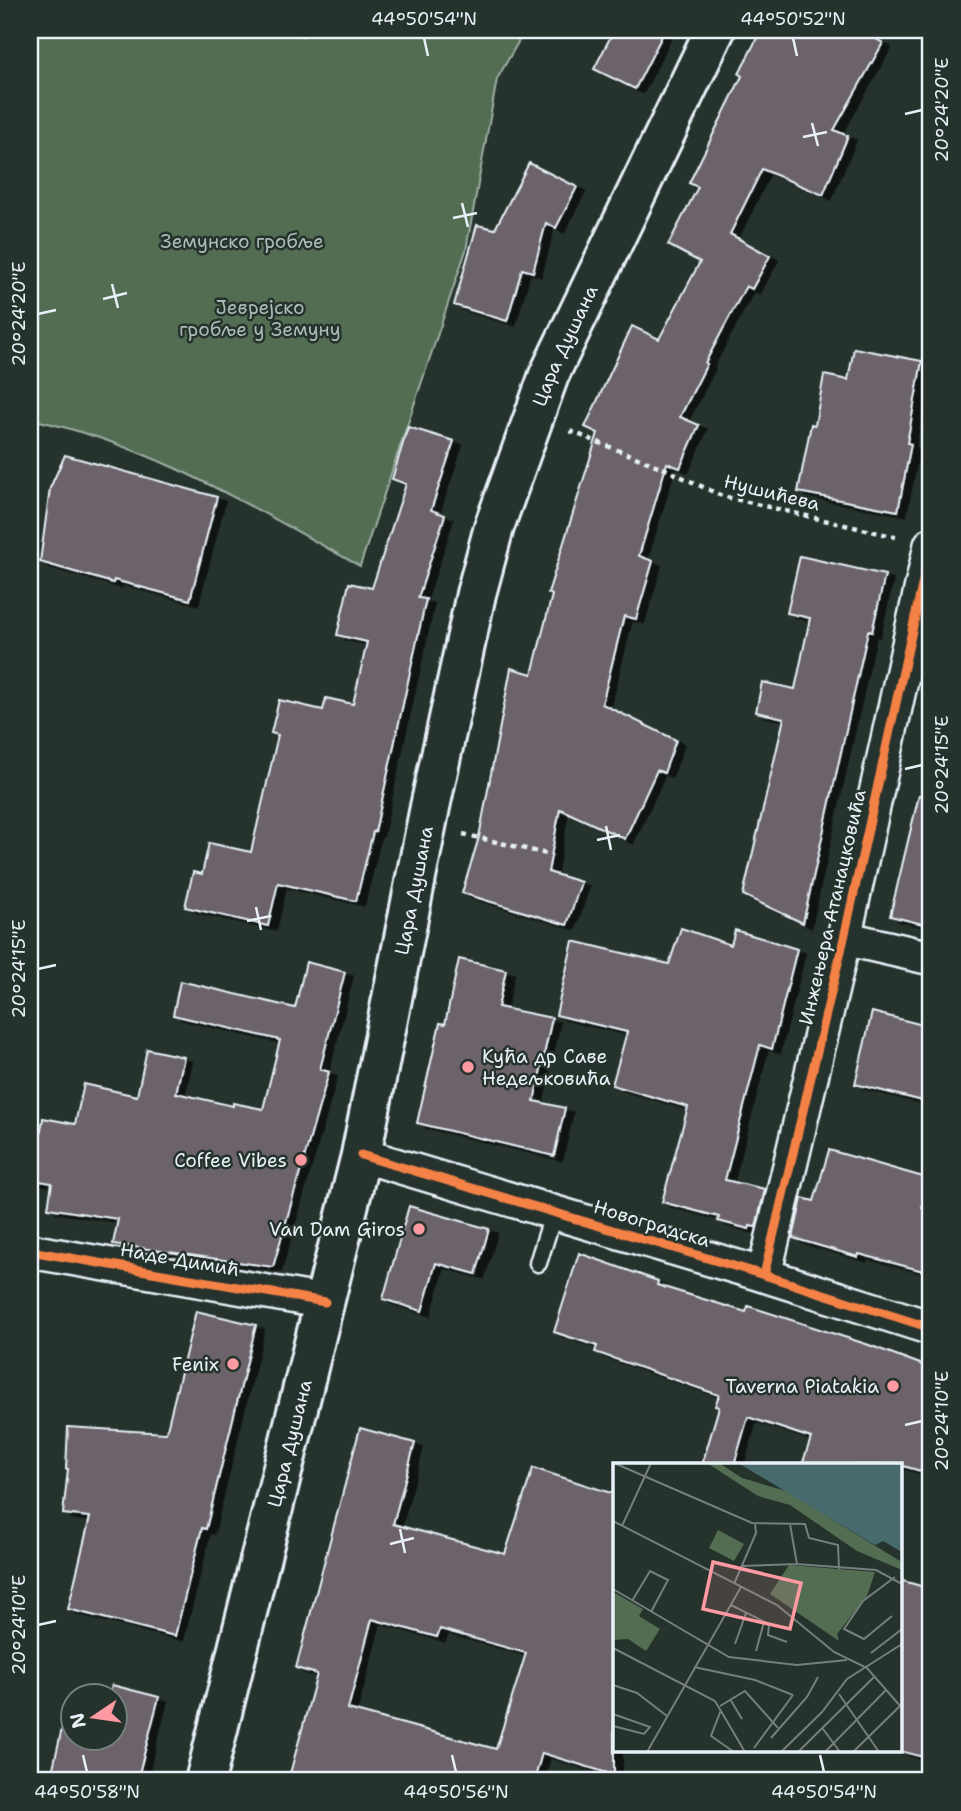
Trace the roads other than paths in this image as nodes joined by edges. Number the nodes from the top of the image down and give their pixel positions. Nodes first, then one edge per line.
1 (715, 30) edge
2 (918, 542) edge
3 (844, 938) junction
4 (931, 958) edge
5 (362, 1155) junction
6 (554, 1212) junction
7 (30, 1251) edge
8 (538, 1263) dead end
9 (764, 1275) junction
10 (325, 1302) junction
11 (931, 1328) edge
12 (205, 1781) edge

1 - 5 main road, Цара Душана
2 - 3 street, Инжењера Атанацковића
3 - 4 street
3 - 9 street, Инжењера Атанацковића
5 - 6 street, Новоградска
5 - 10 main road, Цара Душана
6 - 8 lane
6 - 9 street, Новоградска
7 - 10 street, Наде Димић
9 - 11 street, Новоградска
10 - 12 main road, Цара Душана

